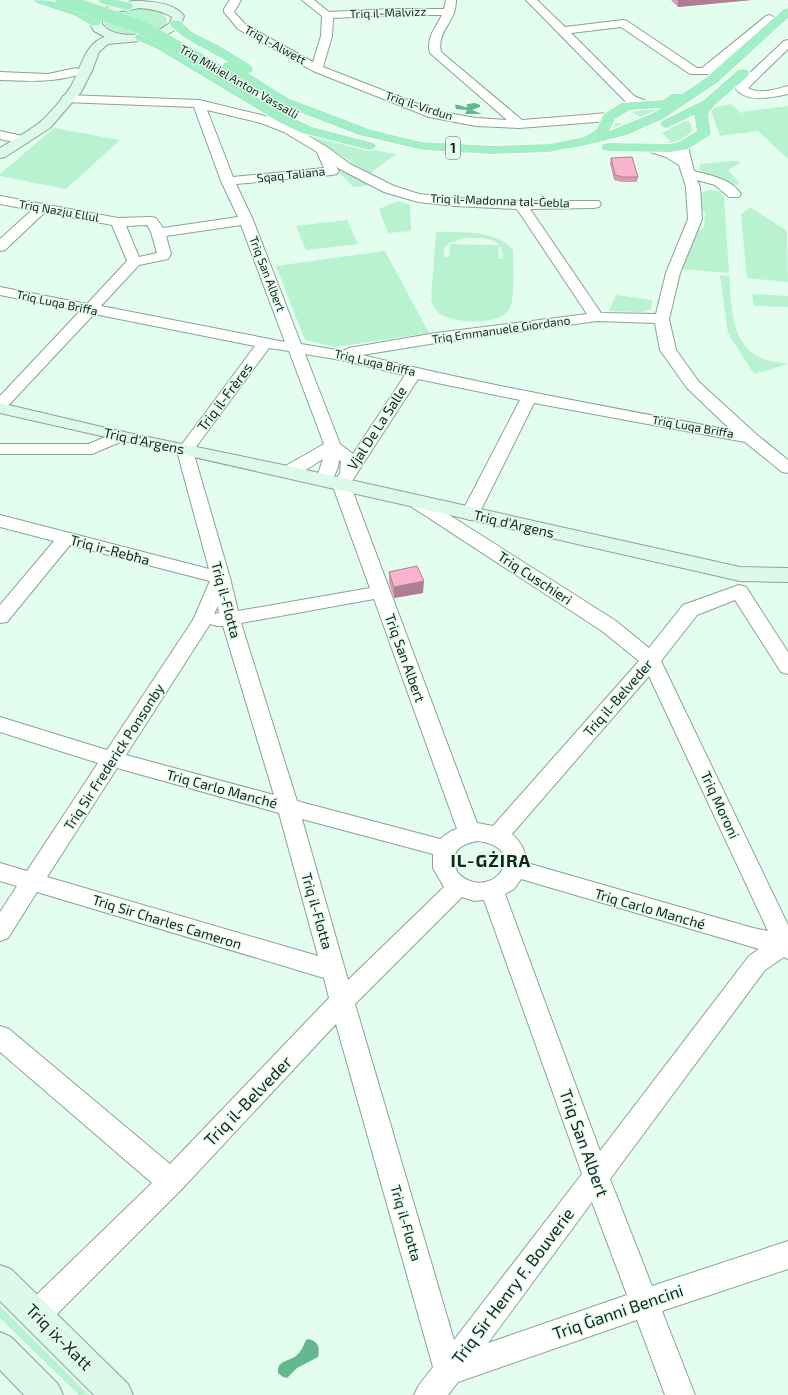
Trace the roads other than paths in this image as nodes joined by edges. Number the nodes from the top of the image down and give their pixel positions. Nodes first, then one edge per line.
1 (40, 0) edge
2 (63, 0) edge
3 (84, 0) edge
4 (104, 0) edge
5 (157, 0) edge
6 (236, 0) edge
7 (307, 0) edge
8 (451, 0) edge
9 (531, 0) edge
10 (140, 5) junction
11 (171, 5) edge
12 (127, 6) junction
13 (449, 12) junction
14 (788, 12) edge
15 (328, 15) junction
16 (770, 18) dead end
17 (95, 24) junction
18 (176, 24) junction
19 (562, 31) junction
20 (788, 32) edge
21 (88, 36) dead end
22 (135, 37) junction
23 (788, 43) edge
24 (79, 68) junction
25 (317, 69) junction
26 (0, 76) edge
27 (712, 80) junction
28 (788, 90) edge
29 (73, 99) junction
30 (633, 103) junction
31 (709, 103) junction
32 (199, 104) junction
33 (323, 116) junction
34 (608, 121) junction
35 (519, 124) junction
36 (8, 139) edge
37 (587, 141) junction
38 (684, 146) junction
39 (608, 147) junction
40 (384, 149) junction
41 (654, 149) junction
42 (322, 150) junction
43 (0, 154) edge
44 (687, 168) junction
45 (228, 181) junction
46 (734, 194) dead end
47 (0, 200) edge
48 (594, 204) dead end
49 (521, 205) junction
50 (42, 208) junction
51 (246, 220) junction
52 (118, 222) junction
53 (158, 233) junction
54 (0, 247) edge
55 (134, 262) junction
56 (0, 291) edge
57 (88, 309) junction
58 (597, 317) junction
59 (662, 319) junction
60 (265, 343) junction
61 (295, 347) junction
62 (341, 355) junction
63 (414, 373) junction
64 (529, 397) junction
65 (0, 405) edge
66 (0, 408) edge
67 (119, 436) junction
68 (750, 438) junction
69 (333, 446) junction
70 (0, 449) edge
71 (185, 451) junction
72 (788, 468) edge
73 (288, 472) junction
74 (338, 479) junction
75 (415, 501) junction
76 (470, 514) junction
77 (0, 522) edge
78 (66, 538) junction
79 (788, 575) edge
80 (220, 578) junction
81 (740, 582) junction
82 (380, 592) junction
83 (0, 617) edge
84 (230, 620) junction
85 (202, 621) junction
86 (651, 660) junction
87 (788, 667) edge
88 (0, 724) edge
89 (111, 759) junction
90 (288, 806) junction
91 (470, 833) junction
92 (497, 836) junction
93 (445, 849) junction
94 (516, 869) junction
95 (0, 872) edge
96 (33, 882) junction
97 (459, 886) junction
98 (492, 890) junction
99 (0, 931) edge
100 (787, 947) edge
101 (334, 971) junction
102 (342, 1001) junction
103 (0, 1037) edge
104 (596, 1177) junction
105 (171, 1182) junction
106 (788, 1255) edge
107 (0, 1280) edge
108 (644, 1303) junction
109 (36, 1315) junction
110 (0, 1348) edge
111 (449, 1371) junction
112 (47, 1395) edge
113 (117, 1395) edge
114 (429, 1395) edge
115 (680, 1395) edge

1 - 17 highway
2 - 40 highway, Triq Mikiel Anton Vassalli / 1, bridge
3 - 33 highway, Triq Mikiel Anton Vassalli / 1
4 - 12 highway
5 - 10 main road
6 - 25 street, Triq l-Alwett
7 - 15 street
8 - 13 street
9 - 19 street
10 - 11 main road
10 - 12 main road
11 - 18 main road
12 - 17 main road
13 - 15 street, Triq il-Malvizz
13 - 35 street
14 - 27 highway, Triq Mikiel Anton Vassalli / 1
15 - 25 street
16 - 19 street
17 - 21 main road
17 - 22 main road
18 - 22 main road
18 - 33 highway
19 - 30 street
20 - 31 highway, Triq Mikiel Anton Vassalli / 1
22 - 24 main road
22 - 40 highway
23 - 28 street
24 - 26 street
24 - 29 main road
24 - 36 main road
25 - 35 street, Triq il-Virdun
27 - 30 highway, 1
27 - 37 highway, Triq Mikiel Anton Vassalli / 1
29 - 32 street, Triq il-Madonna tal-Ġebla
29 - 36 main road
30 - 34 highway, 1
31 - 38 highway, 1
31 - 39 highway, Triq Mikiel Anton Vassalli / 1
32 - 42 street, Triq il-Madonna tal-Ġebla
32 - 45 street, Triq San Albert
33 - 37 highway, Triq Mikiel Anton Vassalli / 1
34 - 35 street, Triq il-Virdun
34 - 37 highway, 1
36 - 43 main road
38 - 41 highway, 1
38 - 44 street
39 - 40 highway, Triq Mikiel Anton Vassalli / 1
39 - 41 highway, 1
41 - 44 street
42 - 45 street, Sqaq Taliana
42 - 49 street, Triq il-Madonna tal-Ġebla
44 - 46 street
44 - 59 street
45 - 51 street, Triq San Albert
47 - 50 street, Triq Nazju Ellul
48 - 49 street, Triq il-Madonna tal-Ġebla
49 - 58 street
50 - 52 street, Triq Nazju Ellul
50 - 54 street
51 - 53 street
51 - 61 street, Triq San Albert
52 - 53 street, Triq Nazju Ellul
52 - 55 street
53 - 55 street
55 - 57 street
56 - 57 street, Triq Luqa Briffa
57 - 60 street, Triq Luqa Briffa
57 - 65 street
58 - 59 street, Triq Emmanuele Giordano
58 - 62 street, Triq Emmanuele Giordano
59 - 68 street
60 - 61 street, Triq Luqa Briffa
60 - 71 street, Triq il-Frères
61 - 62 street, Triq Luqa Briffa
61 - 69 street, Triq San Albert
62 - 63 street, Triq Luqa Briffa
63 - 64 street, Triq Luqa Briffa
63 - 74 street, Vjal De La Salle
64 - 68 street, Triq Luqa Briffa
64 - 76 street
66 - 67 main road, Triq d'Argens
67 - 70 street
67 - 71 main road, Triq d'Argens
68 - 72 street
69 - 73 street
69 - 74 street, Triq San Albert
69 - 74 street, Triq San Albert
71 - 73 main road, Triq d'Argens
71 - 80 street, Triq il-Flotta
73 - 74 main road, Triq d'Argens
74 - 75 main road, Triq d'Argens
74 - 82 street, Triq San Albert
75 - 76 main road, Triq d'Argens
75 - 86 street, Triq Cuschieri
76 - 81 main road, Triq d'Argens
77 - 78 street, Triq ir-Rebħa
78 - 80 street, Triq ir-Rebħa
78 - 83 street
79 - 81 main road, Triq d'Argens
80 - 84 street, Triq il-Flotta
80 - 85 street, Triq Sir Frederick Ponsonby
81 - 86 street, Triq il-Belveder
81 - 87 street
82 - 84 street
82 - 91 street, Triq San Albert
84 - 85 street
84 - 90 street, Triq il-Flotta
85 - 89 street, Triq Sir Frederick Ponsonby
86 - 92 street, Triq il-Belveder
86 - 100 street, Triq Moroni
88 - 89 street, Triq Carlo Manché
89 - 90 street, Triq Carlo Manché
89 - 96 street, Triq Sir Frederick Ponsonby
90 - 93 street, Triq Carlo Manché
90 - 101 street, Triq il-Flotta
91 - 92 street
91 - 93 street
92 - 94 street
93 - 97 street
94 - 98 street
94 - 100 street, Triq Carlo Manché
95 - 96 street, Triq Sir Charles Cameron
96 - 99 street, Triq Sir Frederick Ponsonby
96 - 101 street, Triq Sir Charles Cameron
97 - 98 street
97 - 102 street, Triq il-Belveder
98 - 104 street, Triq San Albert
100 - 104 street, Triq Sir Henry F. Bouverie
101 - 102 street, Triq il-Flotta
102 - 105 street, Triq il-Belveder
102 - 111 street, Triq il-Flotta
103 - 105 street
104 - 108 street, Triq San Albert
104 - 111 street, Triq Sir Henry F. Bouverie
105 - 109 street, Triq il-Belveder
106 - 108 street, Triq Ġanni Bencini
107 - 109 main road, Triq ix-Xatt
108 - 111 street, Triq Ġanni Bencini
108 - 115 street, Triq San Albert
109 - 113 main road, Triq ix-Xatt
110 - 112 main road
111 - 114 street, Triq Sir Henry F. Bouverie

